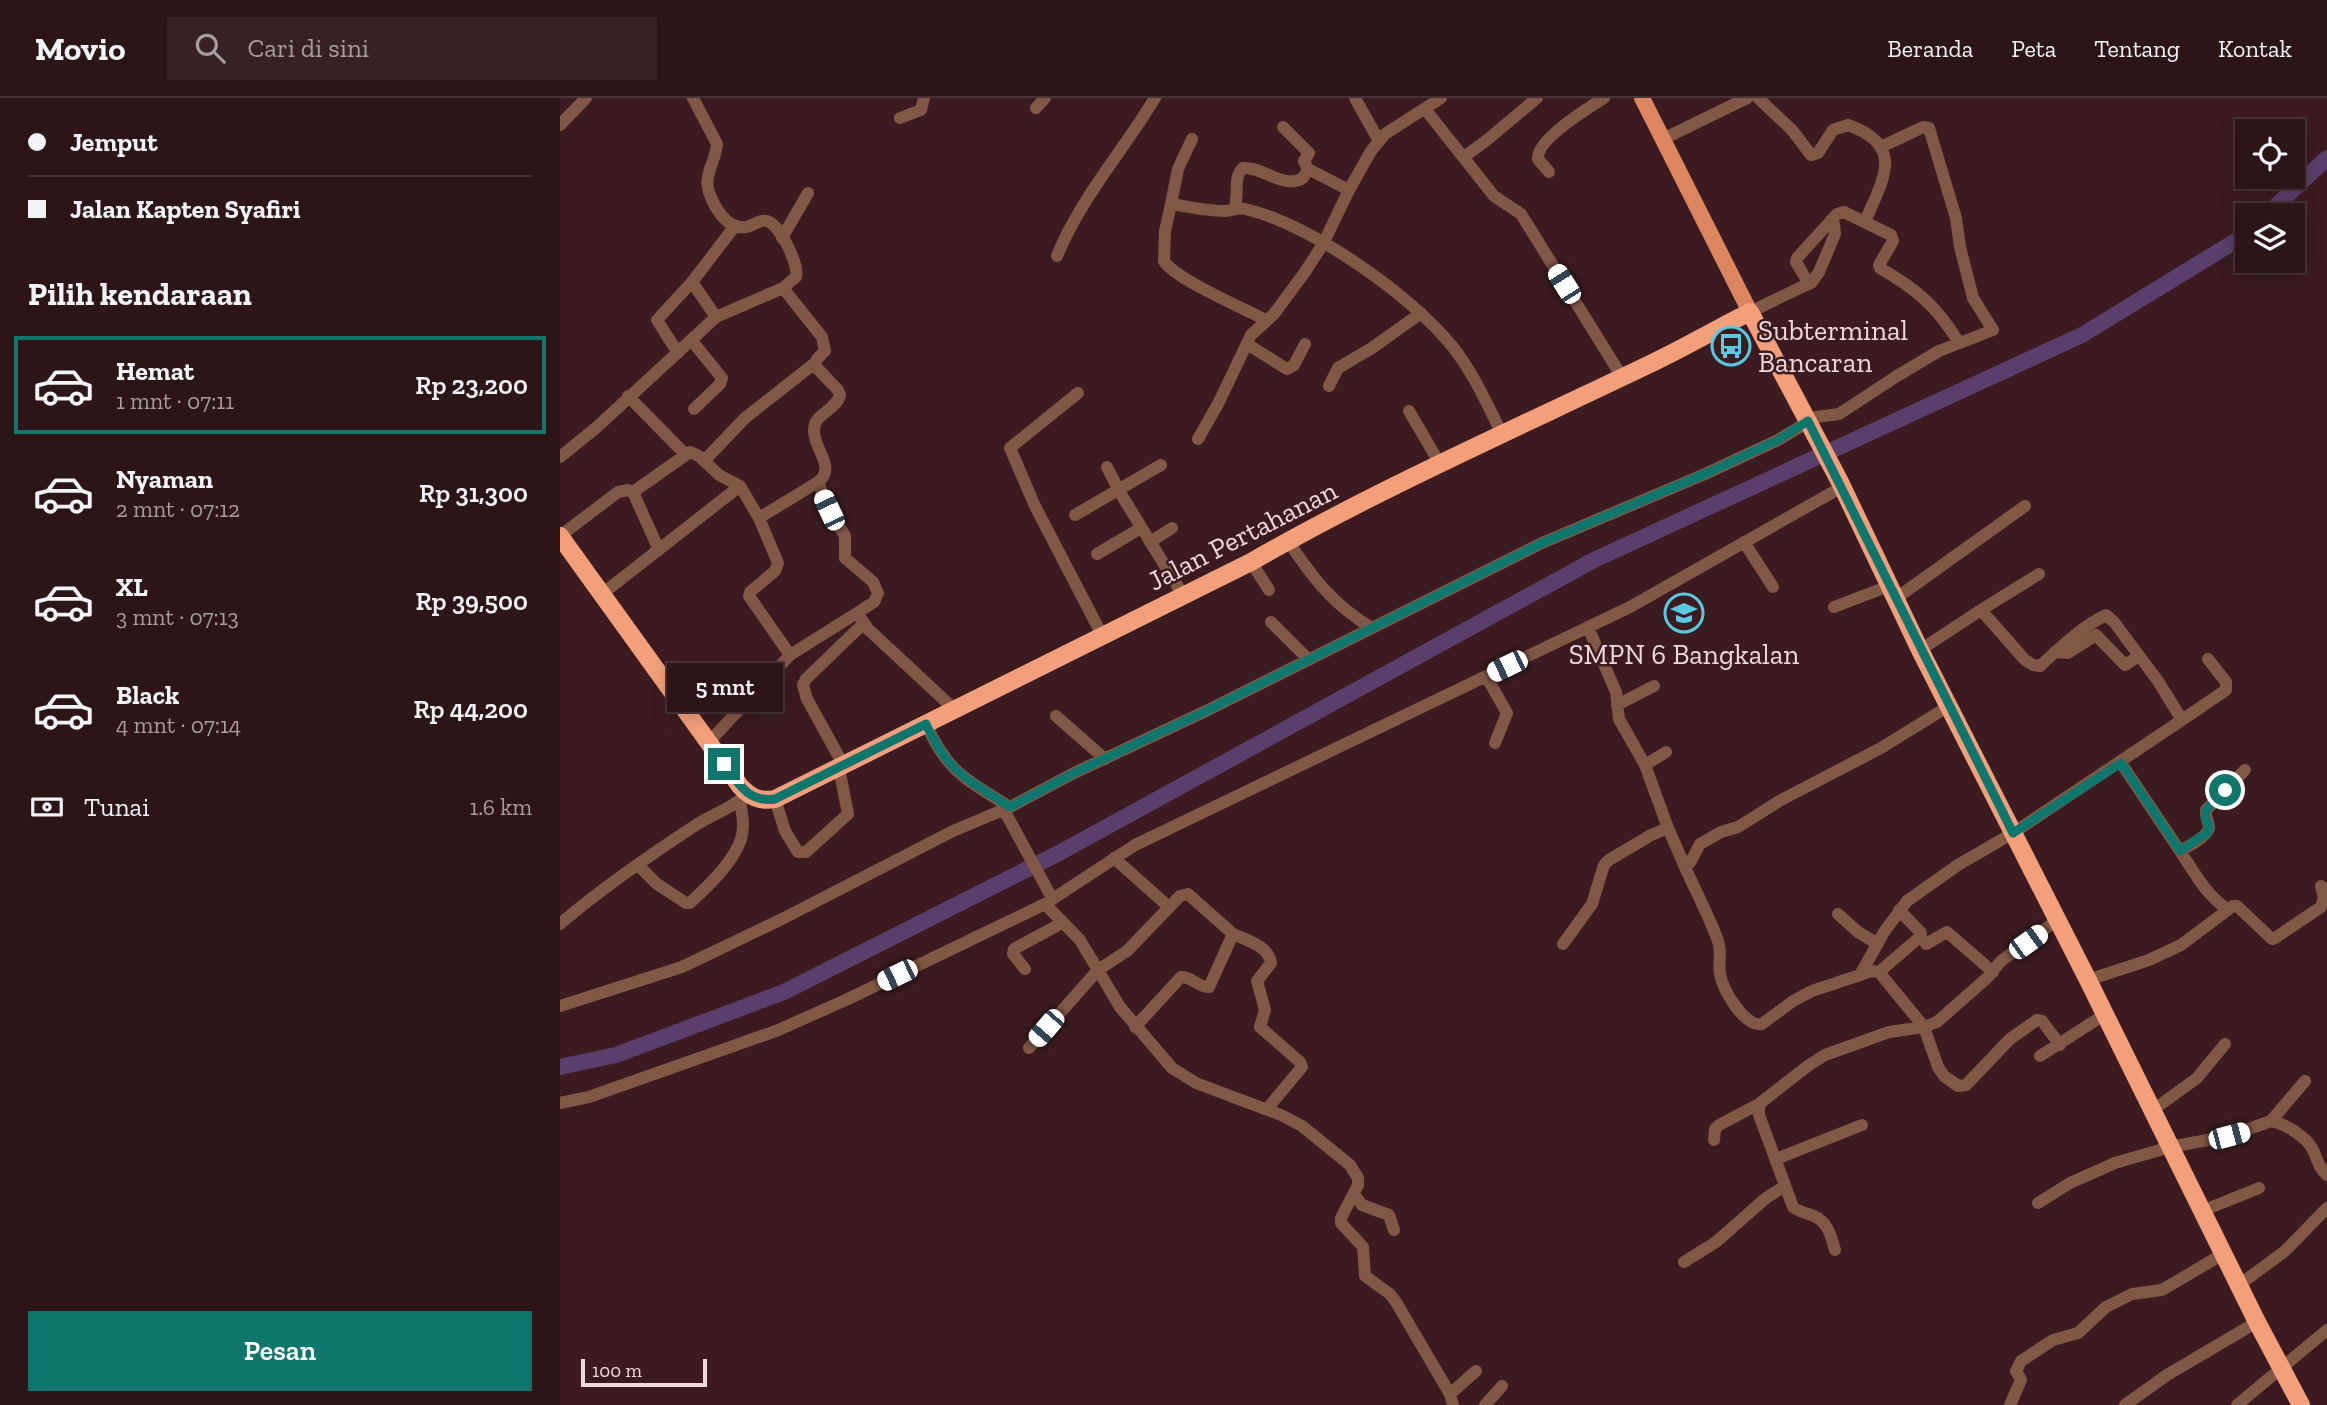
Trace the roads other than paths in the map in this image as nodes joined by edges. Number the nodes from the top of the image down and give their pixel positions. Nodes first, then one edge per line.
1 (586, 98) edge
2 (693, 98) edge
3 (924, 98) edge
4 (1155, 98) edge
5 (1355, 98) edge
6 (1537, 98) edge
7 (1604, 98) edge
8 (1642, 98) edge
9 (1747, 98) edge
10 (1758, 98) edge
11 (1438, 99) edge
12 (1425, 108) junction
13 (900, 118) dead end
14 (560, 125) edge
15 (1283, 127) dead end
16 (1192, 139) dead end
17 (1662, 139) junction
18 (1378, 141) junction
19 (1881, 147) junction
20 (1464, 156) junction
21 (1308, 169) junction
22 (1549, 173) dead end
23 (1349, 190) junction
24 (808, 193) dead end
25 (1171, 204) junction
26 (1234, 209) junction
27 (1831, 220) junction
28 (1865, 222) junction
29 (735, 226) junction
30 (782, 237) junction
31 (1323, 244) junction
32 (1057, 256) dead end
33 (692, 282) junction
34 (1809, 284) junction
35 (783, 288) junction
36 (1421, 313) junction
37 (1749, 313) junction
38 (716, 317) junction
39 (1266, 320) junction
40 (692, 341) junction
41 (1959, 343) junction
42 (1247, 344) junction
43 (1305, 344) dead end
44 (678, 353) junction
45 (815, 363) junction
46 (1622, 377) junction
47 (1329, 386) dead end
48 (1078, 393) dead end
49 (628, 396) junction
50 (694, 409) dead end
51 (1409, 411) dead end
52 (1809, 424) junction
53 (1502, 434) junction
54 (1198, 439) dead end
55 (686, 455) junction
56 (560, 457) edge
57 (704, 461) junction
58 (1440, 464) junction
59 (1161, 465) dead end
60 (1107, 467) dead end
61 (818, 482) junction
62 (1841, 484) junction
63 (740, 486) junction
64 (1119, 491) junction
65 (633, 492) junction
66 (2025, 506) dead end
67 (1075, 515) dead end
68 (759, 518) junction
69 (1141, 528) junction
70 (1172, 528) dead end
71 (560, 536) edge
72 (1288, 541) junction
73 (1150, 542) junction
74 (1744, 542) junction
75 (659, 551) junction
76 (1097, 554) dead end
77 (1251, 562) junction
78 (2039, 573) dead end
79 (1773, 587) dead end
80 (1269, 590) dead end
81 (1892, 593) junction
82 (602, 594) junction
83 (1183, 595) junction
84 (1834, 607) dead end
85 (1981, 610) junction
86 (860, 618) junction
87 (1271, 622) dead end
88 (1588, 627) junction
89 (1372, 628) junction
90 (1102, 635) junction
91 (1920, 650) junction
92 (2055, 652) junction
93 (790, 655) junction
94 (2139, 656) junction
95 (2208, 659) dead end
96 (1309, 660) junction
97 (1486, 676) junction
98 (1654, 685) dead end
99 (1617, 705) junction
100 (1949, 706) junction
101 (954, 709) junction
102 (1056, 716) dead end
103 (2182, 720) junction
104 (926, 724) junction
105 (709, 742) junction
106 (1495, 743) dead end
107 (1666, 752) dead end
108 (1105, 758) junction
109 (2121, 763) junction
110 (1645, 765) junction
111 (841, 767) junction
112 (2245, 770) dead end
113 (755, 798) junction
114 (1007, 808) junction
115 (1668, 828) junction
116 (2013, 833) junction
117 (2180, 851) junction
118 (1114, 858) junction
119 (638, 865) junction
120 (1685, 867) junction
121 (2322, 886) dead end
122 (1048, 897) junction
123 (1169, 907) junction
124 (2227, 909) junction
125 (1899, 910) junction
126 (1838, 914) dead end
127 (2056, 921) junction
128 (1062, 923) junction
129 (560, 924) edge
130 (1233, 934) junction
131 (1563, 944) dead end
132 (1878, 944) junction
133 (1926, 944) dead end
134 (1025, 969) dead end
135 (1098, 970) junction
136 (1879, 972) junction
137 (1993, 972) junction
138 (1860, 975) junction
139 (2088, 979) junction
140 (560, 1006) edge
141 (2104, 1015) junction
142 (1135, 1027) junction
143 (1924, 1027) junction
144 (2225, 1044) dead end
145 (2060, 1045) junction
146 (1029, 1048) dead end
147 (2040, 1056) dead end
148 (2305, 1081) dead end
149 (560, 1103) edge
150 (1759, 1104) junction
151 (1268, 1110) junction
152 (2153, 1110) junction
153 (2271, 1121) junction
154 (1861, 1125) dead end
155 (1714, 1140) dead end
156 (2170, 1147) junction
157 (1776, 1159) junction
158 (2327, 1175) edge
159 (1786, 1186) junction
160 (2259, 1188) dead end
161 (1354, 1194) junction
162 (2038, 1203) dead end
163 (2327, 1208) edge
164 (2202, 1211) junction
165 (1394, 1230) dead end
166 (1835, 1250) dead end
167 (2223, 1254) junction
168 (1684, 1262) dead end
169 (2239, 1284) junction
170 (2257, 1322) junction
171 (2327, 1330) edge
172 (2282, 1368) junction
173 (1476, 1371) dead end
174 (1502, 1386) dead end
175 (1452, 1399) edge
176 (1485, 1405) edge
177 (2010, 1405) edge
178 (2125, 1405) edge
179 (2237, 1405) edge
180 (2301, 1405) edge

1 - 14 street
2 - 29 street
3 - 13 street
4 - 32 street
5 - 18 street
6 - 20 street
7 - 22 street
8 - 17 main road
9 - 17 street
10 - 19 street
11 - 12 street
12 - 18 street
12 - 20 street
15 - 21 street
16 - 25 street
17 - 37 main road
18 - 23 street
19 - 28 street
19 - 41 street
20 - 46 street
21 - 23 street
21 - 26 street
23 - 31 street
24 - 30 street
25 - 26 street
25 - 39 street
26 - 31 street
27 - 28 street
27 - 34 street
27 - 34 street
28 - 41 street
29 - 30 street
29 - 33 street
30 - 35 street
31 - 36 street
31 - 39 street
33 - 38 street
33 - 44 street
34 - 37 street
35 - 38 street
35 - 45 street
36 - 47 street
36 - 53 street
37 - 46 highway, Jalan Pertahanan
37 - 52 highway
38 - 40 street
39 - 42 street
40 - 44 street
40 - 50 street
41 - 52 street
42 - 43 street
42 - 54 street
44 - 49 street
45 - 57 street
45 - 61 street
46 - 53 highway, Jalan Pertahanan
48 - 90 street
49 - 55 street
49 - 56 street
51 - 58 street
52 - 62 highway
52 - 89 street
53 - 58 highway, Jalan Pertahanan
55 - 57 street
55 - 65 street
57 - 63 street
58 - 72 highway, Jalan Pertahanan
59 - 64 street
60 - 64 street
61 - 68 street
61 - 86 street
62 - 74 street
62 - 81 highway
63 - 68 street
63 - 75 street
64 - 67 street
64 - 69 street
65 - 71 street
65 - 75 street
66 - 81 street
68 - 93 street
69 - 73 street
69 - 76 street
70 - 73 street
71 - 82 highway
72 - 77 highway, Jalan Pertahanan
72 - 89 street
73 - 83 street
74 - 79 street
74 - 88 street
75 - 82 street
77 - 80 street
77 - 83 highway, Jalan Pertahanan
78 - 85 street
81 - 84 street
81 - 91 highway
82 - 105 highway
83 - 90 highway, Jalan Pertahanan
85 - 91 street
85 - 92 street
86 - 93 street
86 - 101 street
86 - 111 street
87 - 96 street
88 - 97 street
88 - 99 street
89 - 96 street
90 - 101 highway, Jalan Pertahanan
91 - 100 highway
92 - 94 street
92 - 94 street
93 - 105 street
94 - 103 street
95 - 103 street
96 - 108 street
97 - 106 street
97 - 118 street
98 - 99 street
99 - 110 street
100 - 116 highway
100 - 120 street
101 - 104 highway, Jalan Pertahanan
102 - 108 street
103 - 109 street
104 - 111 highway, Jalan Pertahanan
104 - 114 street
105 - 113 highway
107 - 110 street
108 - 114 street
109 - 116 street
109 - 117 street
110 - 115 street
111 - 113 highway, Jalan Pertahanan
111 - 113 street
112 - 117 street
113 - 119 street
113 - 119 street
114 - 122 street
114 - 140 street
115 - 120 street
115 - 131 street
116 - 125 street
116 - 127 highway
117 - 124 street
118 - 122 street
118 - 123 street
119 - 129 street
120 - 138 street
121 - 124 street
122 - 128 street
122 - 149 street
123 - 130 street
123 - 135 street
124 - 139 street
125 - 132 street
125 - 136 street
126 - 132 street
127 - 137 street
127 - 139 highway
128 - 134 street
128 - 135 street
130 - 142 street
130 - 151 street
132 - 138 street
133 - 137 street
135 - 142 street
135 - 146 street
136 - 138 street
136 - 143 street
137 - 143 street
139 - 141 highway
141 - 145 street
141 - 152 highway
142 - 151 street
143 - 145 street
143 - 150 street
144 - 152 street
145 - 147 street
148 - 153 street
150 - 155 street
150 - 157 street
151 - 161 street
152 - 156 highway
153 - 156 street
153 - 158 street
154 - 157 street
156 - 162 street
156 - 164 highway
157 - 159 street
159 - 166 street
159 - 168 street
160 - 164 street
161 - 165 street
161 - 175 street
163 - 169 street
164 - 167 highway
167 - 169 highway
167 - 177 street
169 - 170 highway
170 - 172 highway
170 - 178 street
171 - 172 street
172 - 179 street
172 - 180 highway
173 - 175 street
174 - 176 street

